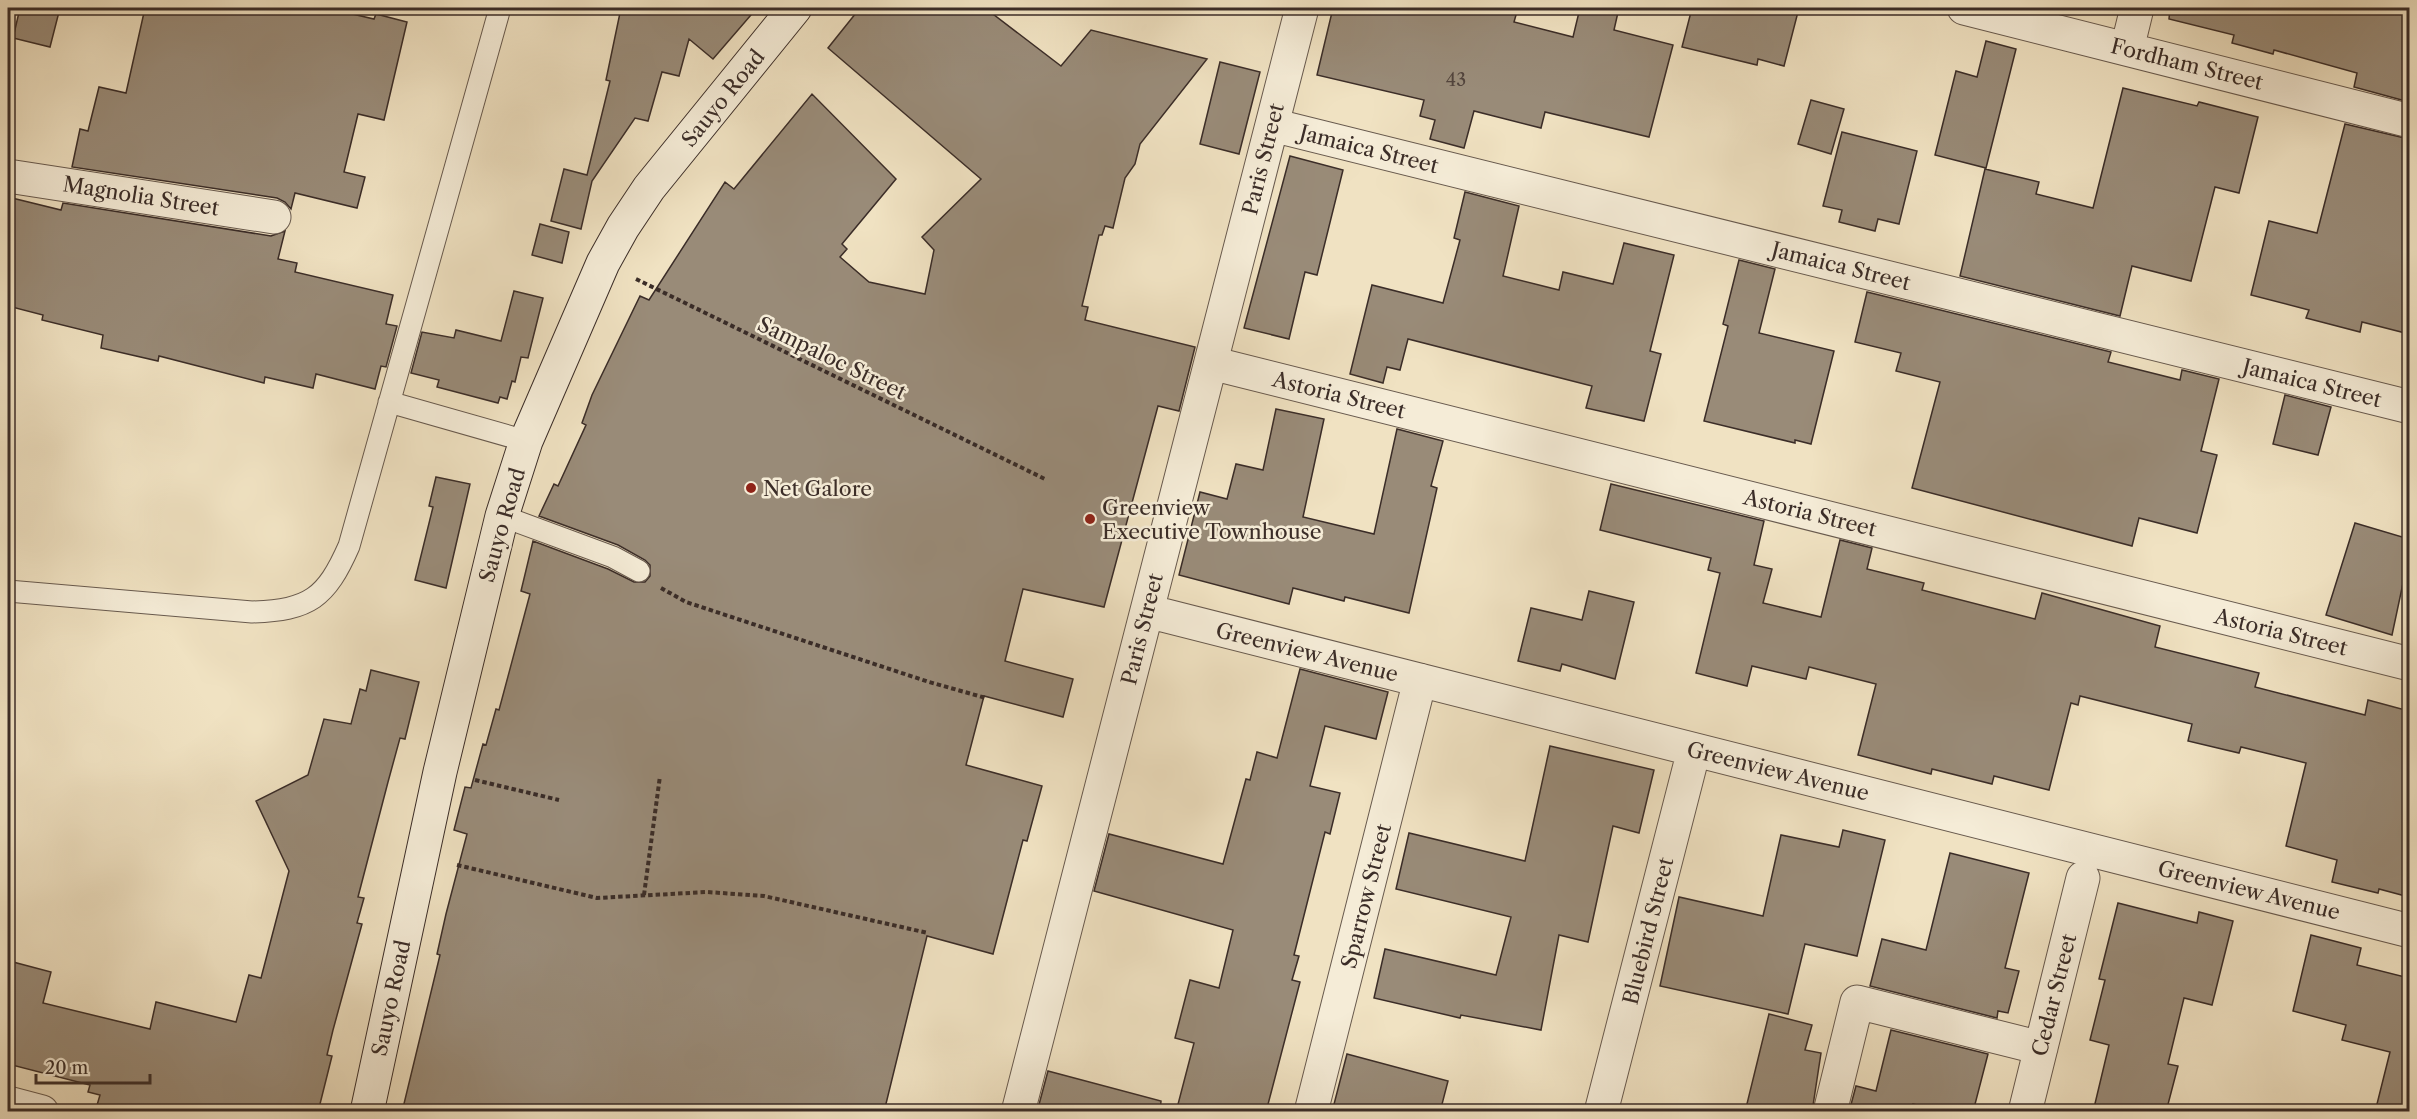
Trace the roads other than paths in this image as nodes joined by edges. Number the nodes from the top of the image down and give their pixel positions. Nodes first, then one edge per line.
1 (500, 8) edge
2 (795, 8) edge
3 (1302, 8) edge
4 (1964, 8) edge
5 (2137, 8) edge
6 (2127, 49) junction
7 (2409, 121) edge
8 (1272, 125) junction
9 (8, 176) edge
10 (274, 217) dead end
11 (1211, 363) junction
12 (389, 402) junction
13 (2409, 407) edge
14 (526, 441) junction
15 (502, 516) junction
16 (639, 571) road end
17 (8, 591) edge
18 (1147, 611) junction
19 (2409, 664) edge
20 (1420, 680) junction
21 (1694, 750) junction
22 (2084, 878) dead end
23 (2409, 931) edge
24 (2041, 1048) junction
25 (8, 1103) edge
26 (42, 1112) edge
27 (367, 1112) edge
28 (1018, 1112) edge
29 (1311, 1112) edge
30 (1602, 1112) edge
31 (1830, 1112) edge
32 (2025, 1112) edge

1 - 12 lane
2 - 14 street, Sauyo Road
3 - 8 street, Paris Street
4 - 6 street, Fordham Street
5 - 6 street
6 - 7 street, Fordham Street
8 - 11 street, Paris Street
8 - 13 street, Jamaica Street
9 - 10 street, Magnolia Street
11 - 18 street, Paris Street
11 - 19 street, Astoria Street
12 - 14 lane
12 - 17 lane
14 - 15 street, Sauyo Road
15 - 16 lane
15 - 27 street, Sauyo Road
18 - 20 street, Greenview Avenue
18 - 28 street, Paris Street
20 - 21 street, Greenview Avenue
20 - 29 street, Sparrow Street
21 - 23 street, Greenview Avenue
21 - 30 street, Bluebird Street
22 - 24 street, Cedar Street
24 - 31 street
24 - 32 street, Cedar Street
25 - 26 street

